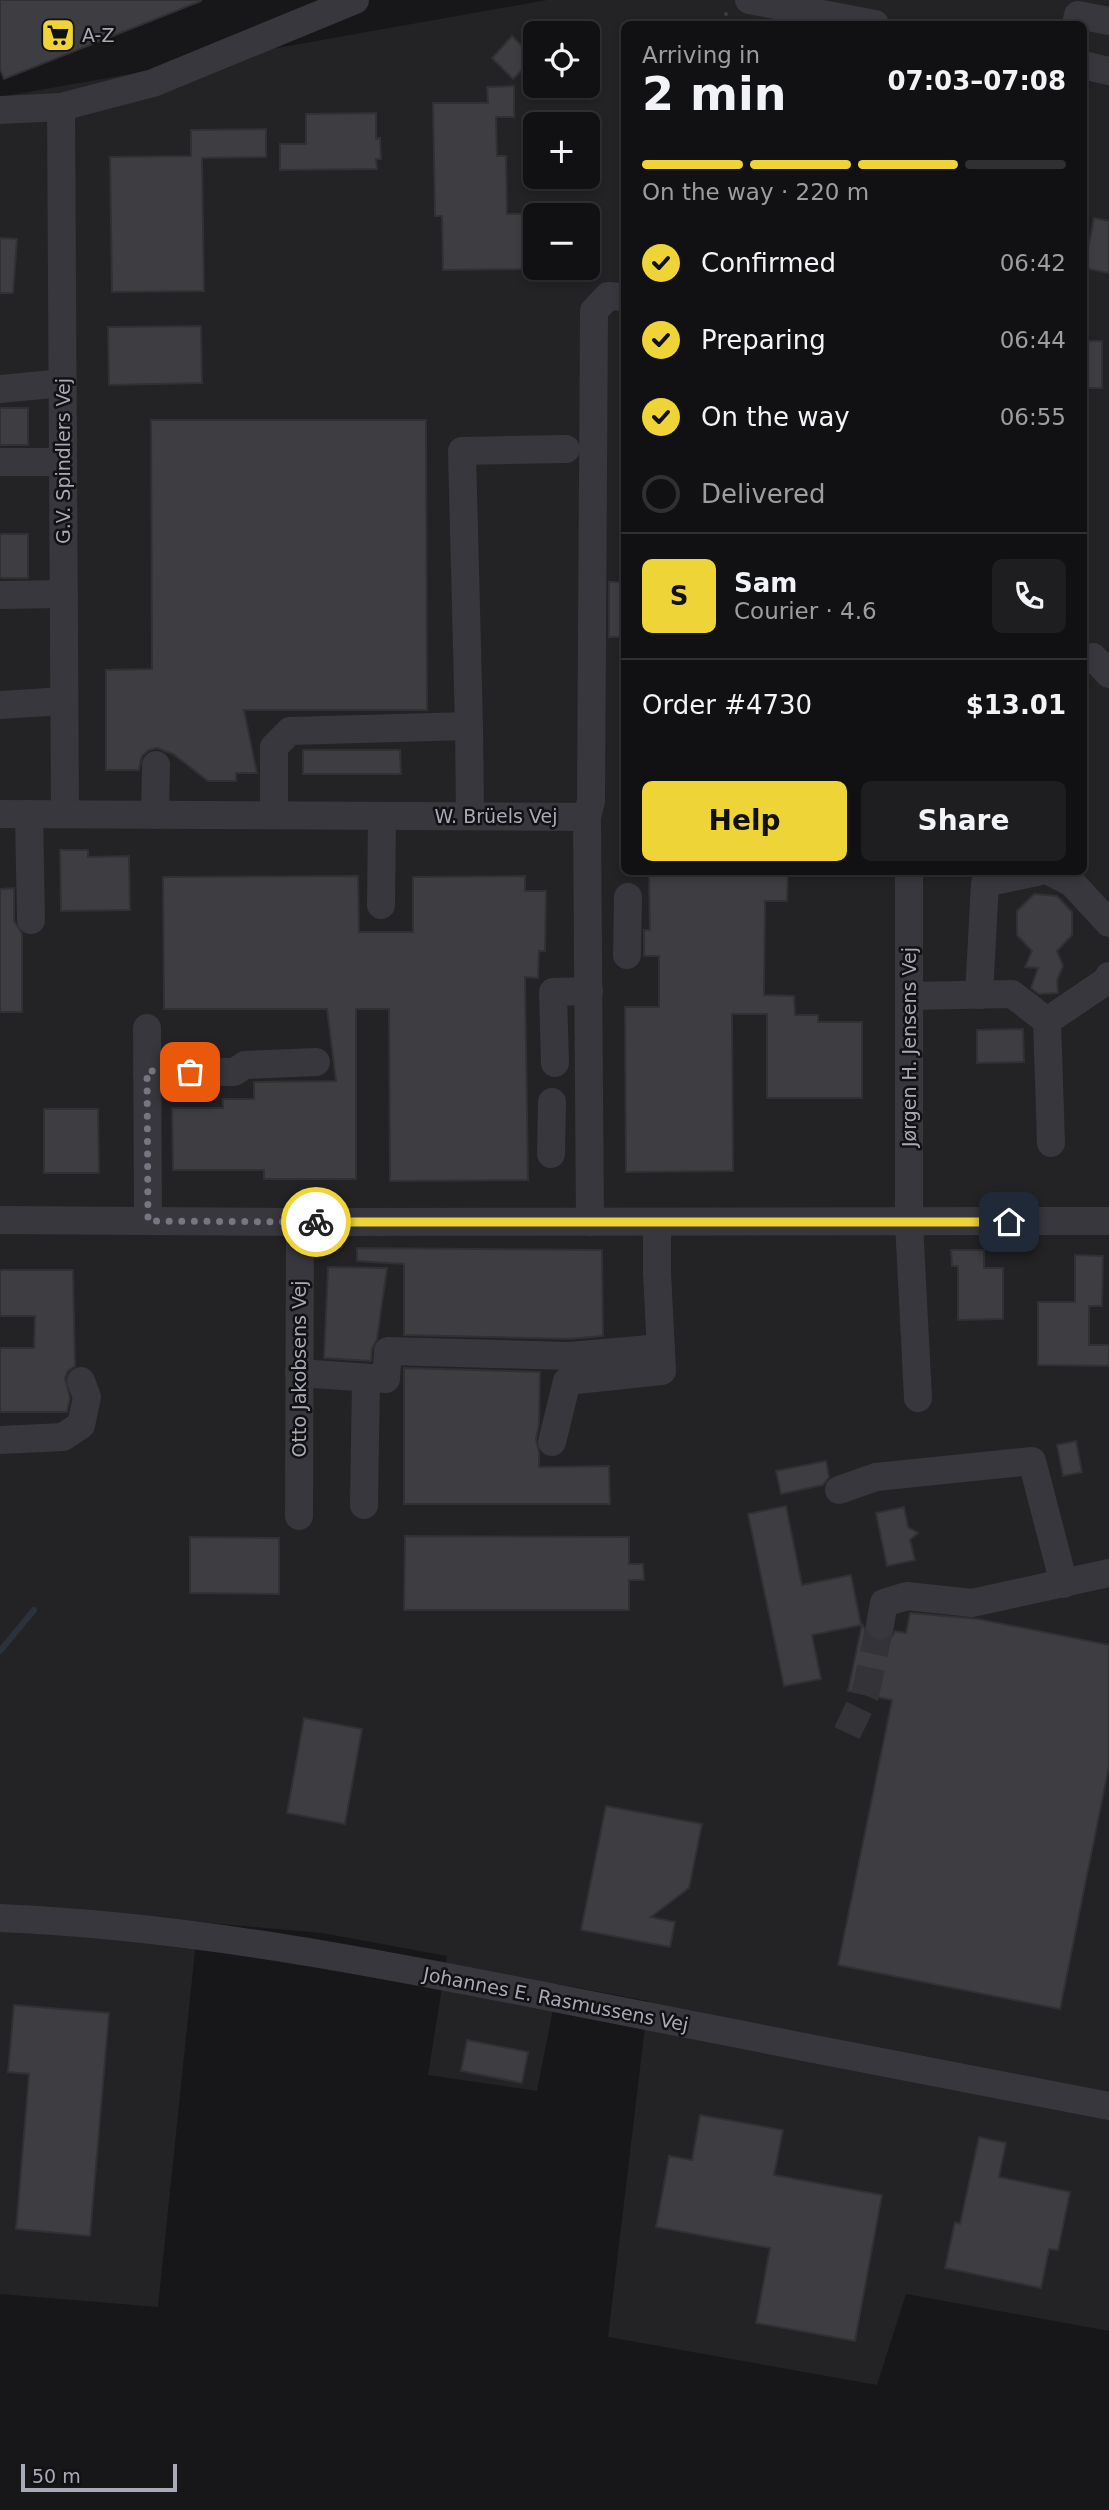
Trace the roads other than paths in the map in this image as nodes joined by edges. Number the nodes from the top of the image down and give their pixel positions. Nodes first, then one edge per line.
1 (355, 0) edge
2 (750, 0) edge
3 (859, 21) edge
4 (1077, 21) edge
5 (1109, 21) edge
6 (1087, 66) edge
7 (1109, 71) edge
8 (61, 107) junction
9 (0, 110) edge
10 (621, 297) edge
11 (63, 383) junction
12 (0, 388) edge
13 (566, 449) dead end
14 (0, 462) edge
15 (63, 462) junction
16 (64, 594) junction
17 (0, 595) edge
18 (1109, 655) edge
19 (1109, 674) edge
20 (64, 701) junction
21 (0, 705) edge
22 (469, 726) junction
23 (156, 765) dead end
24 (0, 814) edge
25 (29, 814) junction
26 (65, 814) junction
27 (155, 815) junction
28 (274, 815) junction
29 (470, 815) junction
30 (382, 816) junction
31 (587, 817) junction
32 (909, 875) edge
33 (1023, 875) edge
34 (1057, 875) edge
35 (628, 897) dead end
36 (382, 905) dead end
37 (31, 920) dead end
38 (1109, 923) edge
39 (588, 938) junction
40 (1109, 976) edge
41 (589, 991) junction
42 (979, 995) junction
43 (909, 996) junction
44 (1047, 1021) junction
45 (147, 1028) dead end
46 (316, 1062) dead end
47 (555, 1063) dead end
48 (147, 1071) junction
49 (552, 1102) dead end
50 (590, 1129) junction
51 (1051, 1143) dead end
52 (0, 1220) edge
53 (148, 1221) junction
54 (1109, 1221) edge
55 (300, 1222) junction
56 (590, 1222) junction
57 (657, 1222) junction
58 (909, 1223) junction
59 (660, 1348) junction
60 (299, 1373) junction
61 (366, 1378) junction
62 (81, 1381) dead end
63 (918, 1398) dead end
64 (0, 1440) edge
65 (552, 1442) dead end
66 (839, 1490) dead end
67 (364, 1506) dead end
68 (299, 1516) dead end
69 (1109, 1573) edge
70 (1064, 1584) junction
71 (880, 1625) tunnel mouth
72 (0, 1918) edge
73 (1109, 2106) edge

1 - 8 street
2 - 3 street
4 - 5 street
6 - 7 street
8 - 9 street
8 - 11 street, G.V. Spindlers Vej
10 - 31 street
11 - 12 street
11 - 15 street, G.V. Spindlers Vej
13 - 22 street
14 - 15 street
15 - 16 street, G.V. Spindlers Vej
16 - 17 street
16 - 20 street, G.V. Spindlers Vej
18 - 19 street
20 - 21 street
20 - 26 street, G.V. Spindlers Vej
22 - 28 street
22 - 29 street
23 - 27 street
24 - 25 street, W. Brüels Vej
25 - 26 street, W. Brüels Vej
25 - 37 street
26 - 27 street, W. Brüels Vej
27 - 28 street, W. Brüels Vej
28 - 30 street, W. Brüels Vej
29 - 30 street, W. Brüels Vej
29 - 31 street, W. Brüels Vej
30 - 36 street
31 - 39 street
32 - 43 street, Jørgen H. Jensens Vej
33 - 42 street
34 - 38 street
35 - 39 street
39 - 41 street
40 - 44 street
41 - 47 street
41 - 50 street
42 - 43 street
42 - 44 street
43 - 58 street, Jørgen H. Jensens Vej
44 - 51 street
45 - 48 street
46 - 48 street
48 - 53 street
49 - 50 street
50 - 56 street
52 - 53 street
53 - 55 street
54 - 58 street
55 - 56 street
55 - 60 street, Otto Jakobsens Vej
56 - 57 street
57 - 58 street
57 - 59 street
58 - 63 street, Jørgen H. Jensens Vej
59 - 61 street
59 - 65 street
60 - 61 street
60 - 68 street, Otto Jakobsens Vej
61 - 67 street
62 - 64 street
66 - 70 street
69 - 70 street
70 - 71 street
72 - 73 street, Johannes E. Rasmussens Vej

